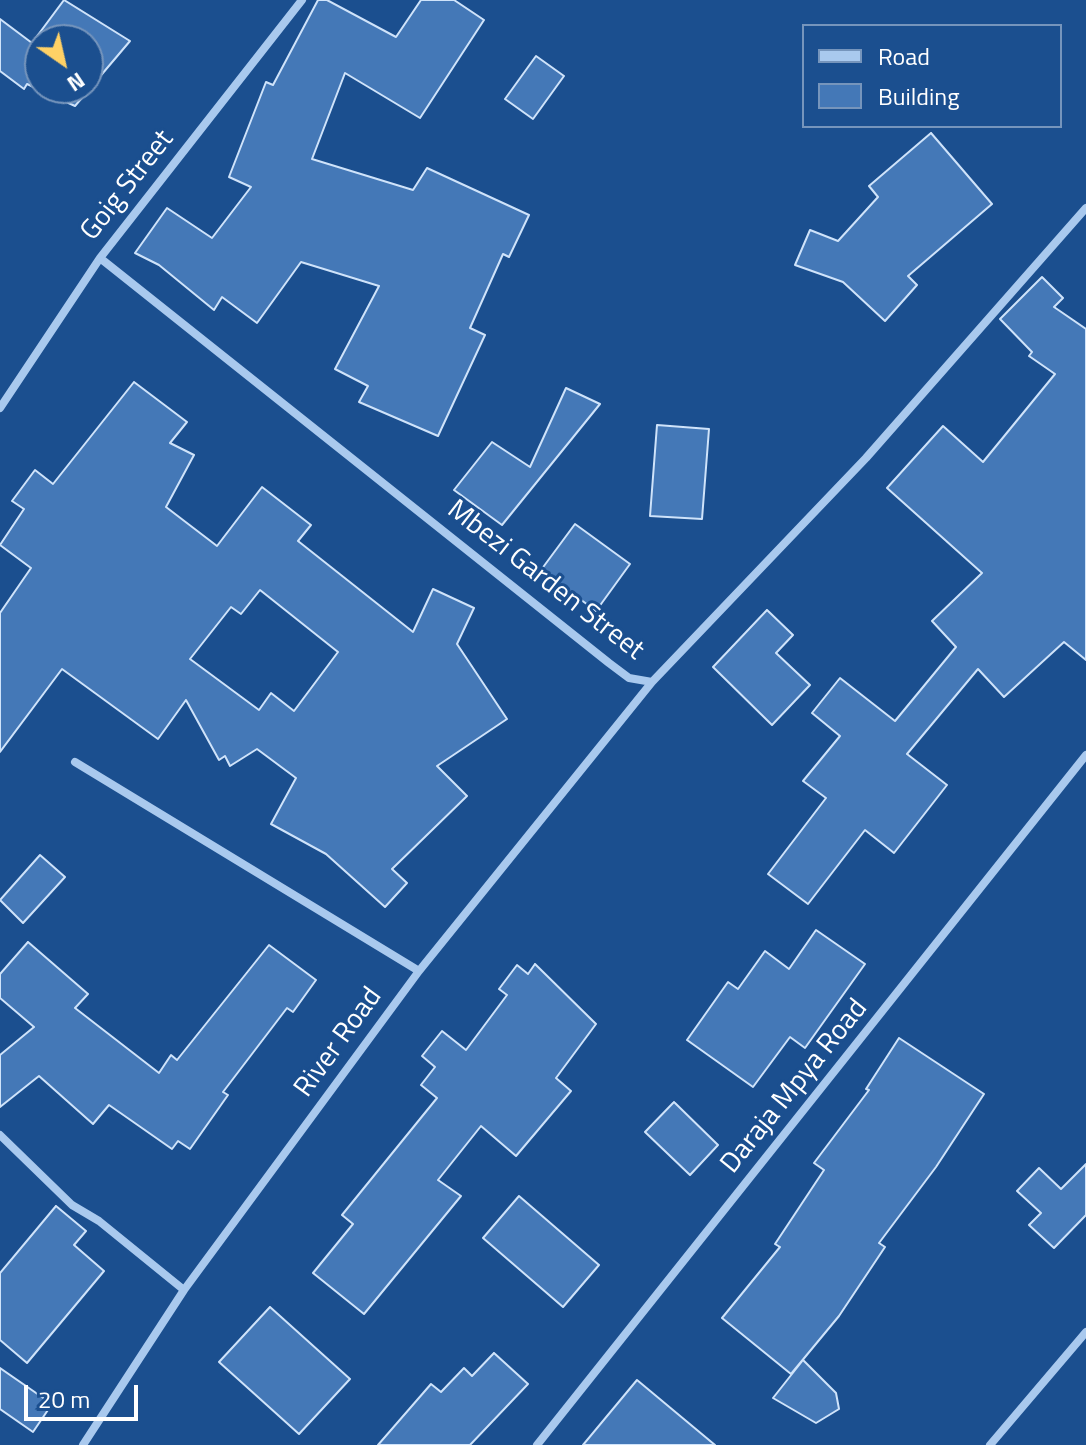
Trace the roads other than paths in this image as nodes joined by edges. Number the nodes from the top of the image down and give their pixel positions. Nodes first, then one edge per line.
1 (302, 0) edge
2 (1086, 208) edge
3 (100, 258) junction
4 (0, 408) edge
5 (652, 682) junction
6 (1086, 755) edge
7 (75, 762) dead end
8 (419, 971) junction
9 (0, 1135) edge
10 (184, 1290) junction
11 (1086, 1332) edge
12 (83, 1445) edge
13 (537, 1445) edge
14 (990, 1445) edge

1 - 3 street, Goig Street
2 - 5 street, Mbezi Garden Street
3 - 4 street, Goig Street
3 - 5 street, Mbezi Garden Street
5 - 8 street, River Road
6 - 13 street, Daraja Mpya Road
7 - 8 street
8 - 10 street, River Road
9 - 10 street
10 - 12 street, River Road
11 - 14 street

